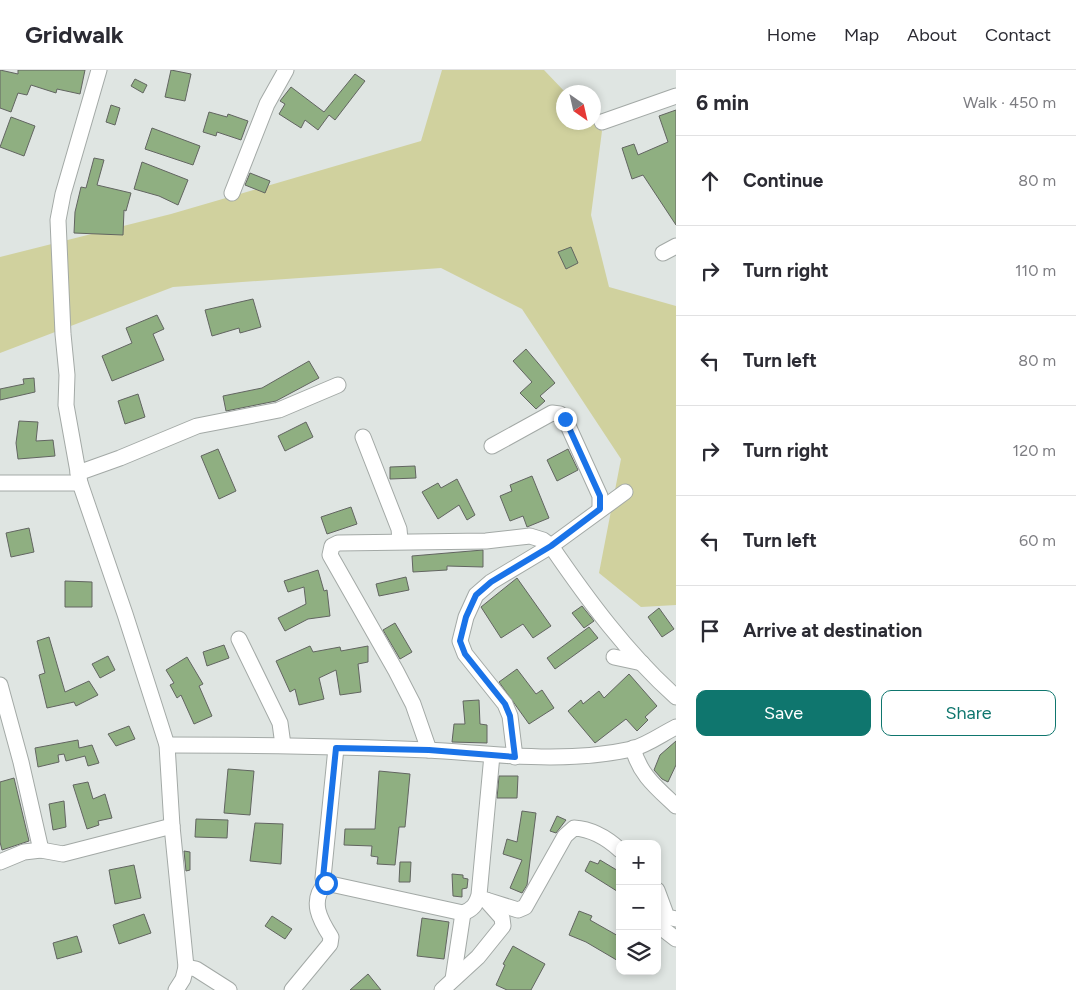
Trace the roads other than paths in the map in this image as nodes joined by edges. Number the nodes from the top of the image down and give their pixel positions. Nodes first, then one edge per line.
1 (100, 70) edge
2 (286, 70) edge
3 (676, 96) edge
4 (602, 122) dead end
5 (232, 193) dead end
6 (338, 385) dead end
7 (363, 437) dead end
8 (492, 446) dead end
9 (79, 478) junction
10 (0, 483) edge
11 (625, 492) dead end
12 (600, 509) junction
13 (400, 540) junction
14 (551, 546) junction
15 (239, 639) dead end
16 (614, 656) dead end
17 (642, 663) junction
18 (0, 684) edge
19 (676, 697) edge
20 (676, 727) edge
21 (167, 745) junction
22 (283, 745) junction
23 (336, 748) junction
24 (633, 748) junction
25 (429, 750) junction
26 (492, 755) junction
27 (515, 757) junction
28 (676, 806) edge
29 (172, 826) junction
30 (616, 846) edge
31 (41, 850) junction
32 (0, 862) edge
33 (326, 883) junction
34 (661, 897) edge
35 (482, 898) junction
36 (464, 913) junction
37 (672, 918) edge
38 (676, 938) edge
39 (186, 967) junction
40 (453, 979) junction
41 (176, 990) edge
42 (229, 990) edge
43 (292, 990) edge
44 (442, 990) edge

1 - 9 street
2 - 5 street
3 - 4 street
6 - 9 street
7 - 13 street
8 - 12 street
9 - 10 street
9 - 21 street
11 - 12 street
12 - 14 street
13 - 14 street
13 - 25 street
14 - 17 street
14 - 27 street
15 - 22 street
16 - 17 street
17 - 19 street
18 - 31 street
20 - 24 street
21 - 22 street
21 - 29 street
22 - 23 street
23 - 25 street
23 - 33 street
24 - 27 street
24 - 28 street
25 - 26 street
26 - 27 street
26 - 35 street
29 - 31 street
29 - 39 street
30 - 35 street
31 - 32 street
33 - 36 street
33 - 43 street
34 - 37 street
35 - 36 street
35 - 40 street
36 - 40 street
37 - 38 street
39 - 41 street
39 - 42 street
40 - 44 street

